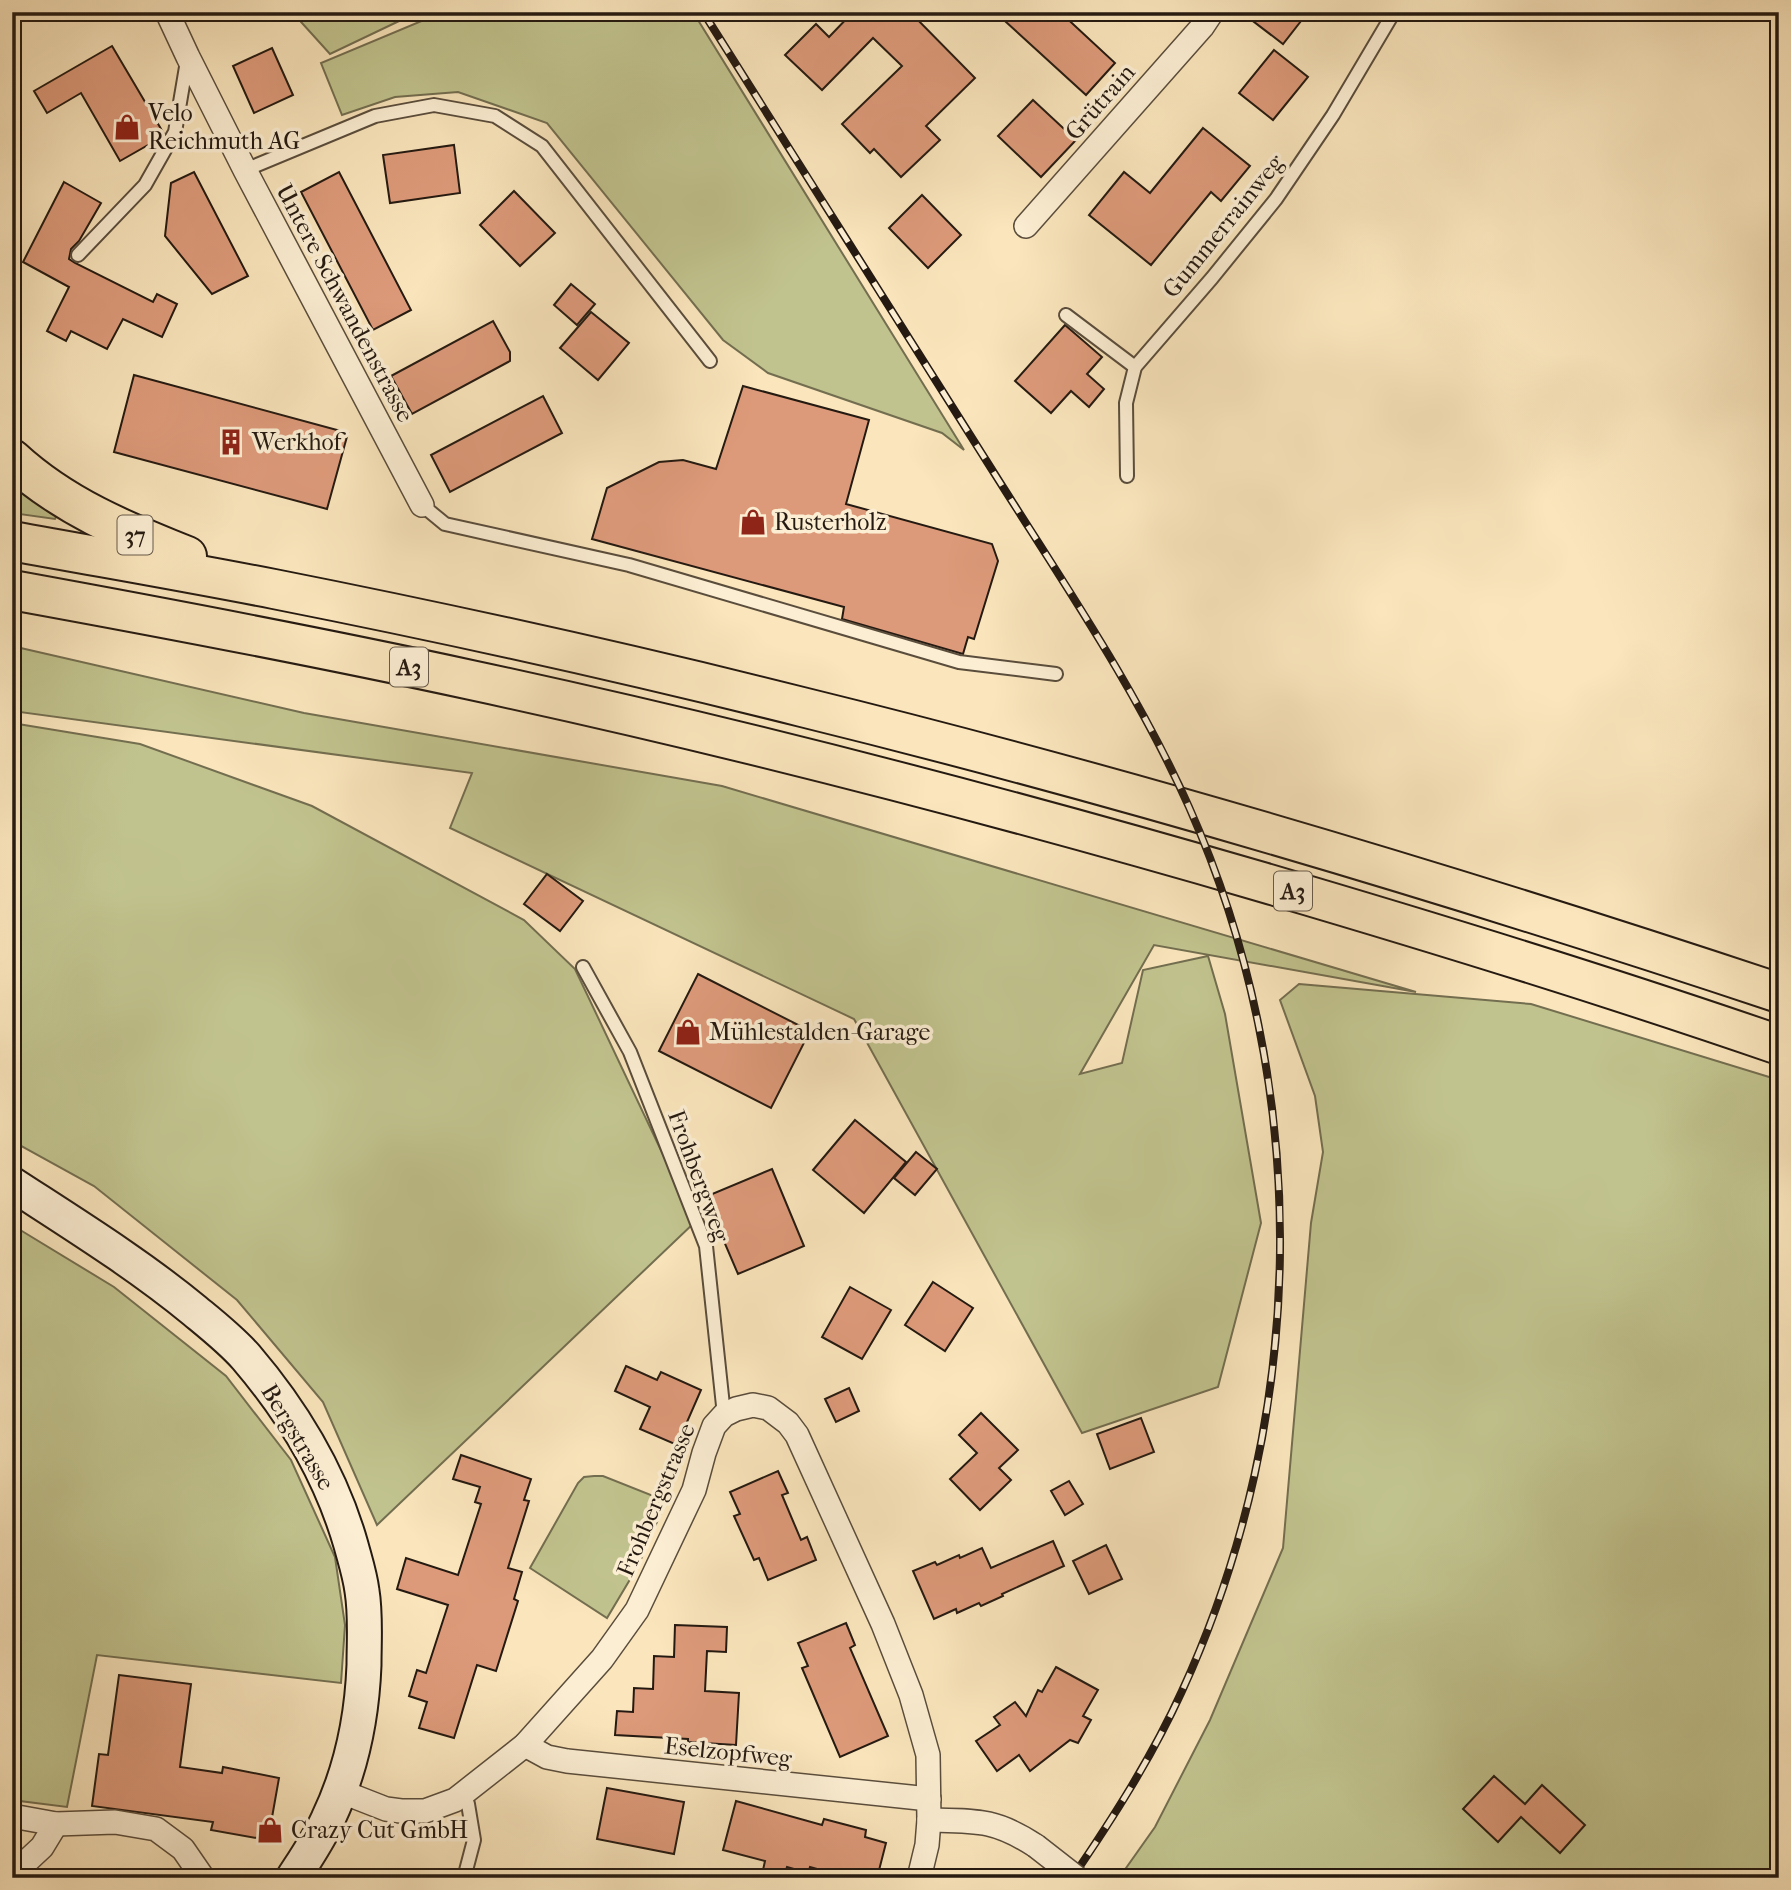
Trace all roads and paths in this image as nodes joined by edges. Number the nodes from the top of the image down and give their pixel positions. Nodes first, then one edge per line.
1 (167, 12) edge
2 (1212, 12) edge
3 (1394, 12) edge
4 (188, 57) junction
5 (245, 170) junction
6 (1026, 226) dead end
7 (78, 255) dead end
8 (1066, 314) dead end
9 (710, 361) dead end
10 (1135, 367) junction
11 (12, 459) edge
12 (1127, 476) dead end
13 (422, 505) joint
14 (12, 541) edge
15 (271, 588) junction
16 (12, 590) edge
17 (1056, 674) dead end
18 (583, 967) dead end
19 (1779, 993) edge
20 (1779, 1045) edge
21 (12, 1184) edge
22 (724, 1415) junction
23 (525, 1745) junction
24 (340, 1791) junction
25 (464, 1793) junction
26 (929, 1810) junction
27 (12, 1816) edge
28 (56, 1824) junction
29 (12, 1875) edge
30 (203, 1878) edge
31 (293, 1878) edge
32 (464, 1878) edge
33 (919, 1878) edge
34 (1077, 1878) edge

1 - 4 street, Untere Schwandenstrasse
2 - 6 street, Grütrain
3 - 10 lane, Gummerrainweg
4 - 5 street, Untere Schwandenstrasse
4 - 7 lane
5 - 9 lane
5 - 13 street, Untere Schwandenstrasse
8 - 10 lane
10 - 12 lane, Gummerrainweg
11 - 15 highway, 37
13 - 17 lane
14 - 15 highway, A3
15 - 19 highway, A3
16 - 20 highway, A3
18 - 22 lane, Frohbergweg
21 - 24 main road, Bergstrasse
22 - 23 street, Frohbergstrasse
22 - 26 street, Frohbergstrasse
23 - 25 street, Frohbergstrasse
23 - 26 street, Eselzopfweg
24 - 25 street, Frohbergstrasse
24 - 31 main road, Bergstrasse
25 - 32 lane
26 - 33 street, Frohbergstrasse
26 - 34 street, Eselzopfweg, bridge
27 - 28 street
28 - 29 street
28 - 30 street

